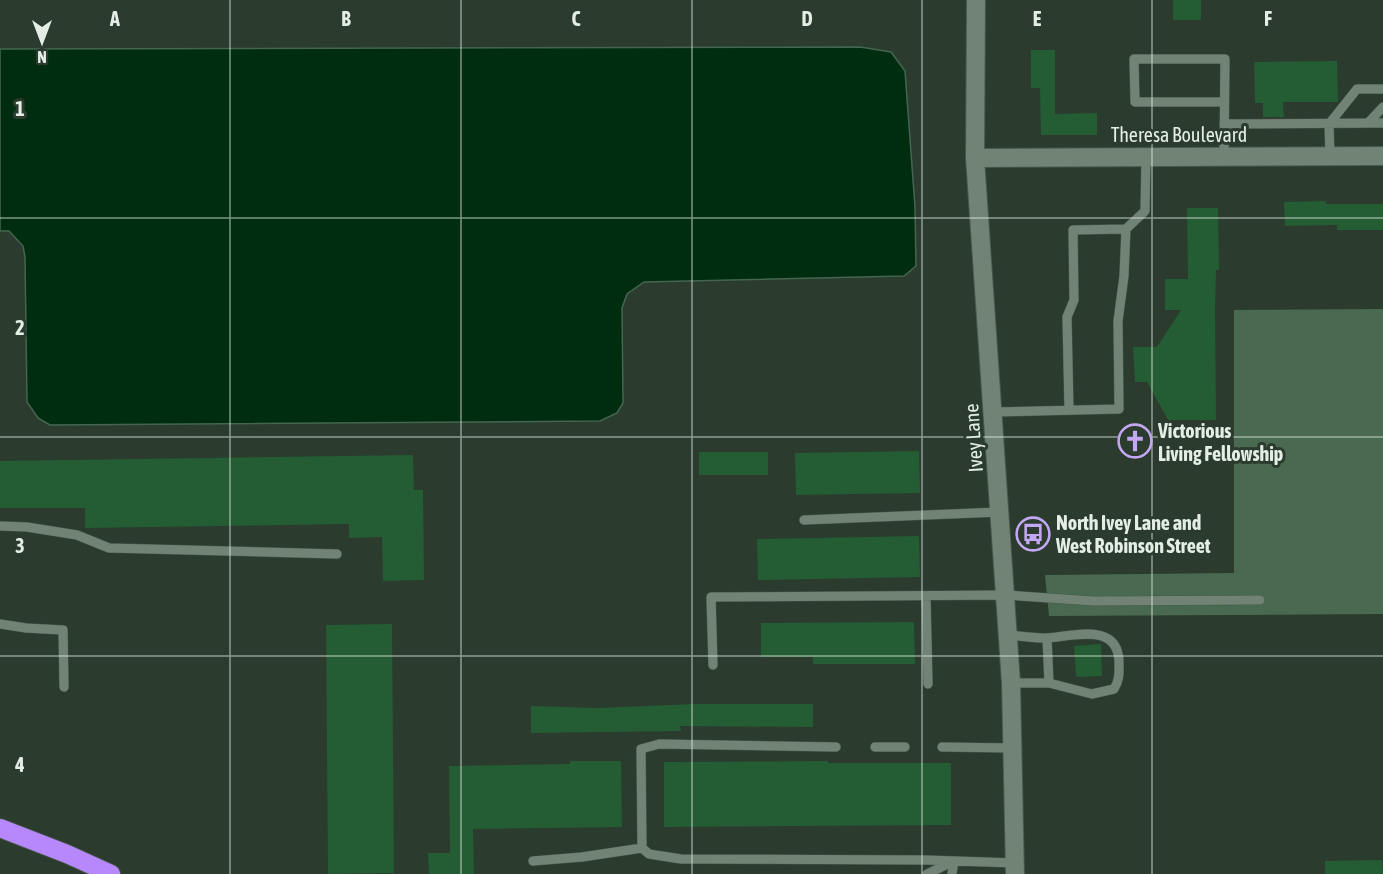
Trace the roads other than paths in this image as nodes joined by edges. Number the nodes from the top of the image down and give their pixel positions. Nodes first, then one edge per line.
1 (976, 0) edge
2 (1383, 89) edge
3 (1224, 102) junction
4 (1383, 107) edge
5 (1368, 123) junction
6 (1383, 123) edge
7 (1224, 124) junction
8 (1329, 124) junction
9 (1330, 156) junction
10 (1383, 156) edge
11 (1146, 157) junction
12 (1224, 157) junction
13 (975, 158) junction
14 (1126, 229) junction
15 (1069, 410) junction
16 (993, 412) junction
17 (1000, 512) junction
18 (804, 520) dead end
19 (0, 526) edge
20 (337, 554) dead end
21 (1006, 595) junction
22 (926, 596) junction
23 (1260, 600) dead end
24 (0, 624) edge
25 (1009, 635) junction
26 (1047, 638) junction
27 (713, 665) dead end
28 (1011, 683) junction
29 (1049, 683) junction
30 (928, 684) dead end
31 (64, 687) dead end
32 (836, 747) dead end
33 (875, 747) dead end
34 (905, 747) dead end
35 (942, 747) dead end
36 (1013, 748) junction
37 (0, 828) edge
38 (642, 848) junction
39 (533, 861) dead end
40 (954, 861) junction
41 (1015, 868) edge
42 (111, 874) edge
43 (927, 874) edge
44 (952, 874) edge

1 - 13 street, Ivey Lane
2 - 8 lane
3 - 3 lane
3 - 7 lane
4 - 5 lane
5 - 6 lane
5 - 8 lane
7 - 8 lane
7 - 12 lane
8 - 9 lane
9 - 10 street, Theresa Boulevard
9 - 12 street, Theresa Boulevard
11 - 12 street, Theresa Boulevard
11 - 13 street, Theresa Boulevard
11 - 14 lane
13 - 16 street, Ivey Lane
14 - 15 lane
14 - 15 lane
15 - 16 lane
16 - 17 street, Ivey Lane
17 - 18 lane
17 - 21 street, Ivey Lane
19 - 20 lane
21 - 22 lane
21 - 23 lane
21 - 25 street, Ivey Lane
22 - 27 lane
22 - 30 lane
24 - 31 lane
25 - 26 lane
25 - 28 street, Ivey Lane
26 - 29 lane
26 - 29 lane
28 - 29 lane
28 - 36 street, Ivey Lane
32 - 38 lane
33 - 34 lane
35 - 36 lane
36 - 41 street, Ivey Lane
37 - 42 highway
38 - 39 lane
38 - 40 lane
40 - 41 lane
40 - 43 lane
40 - 44 lane

